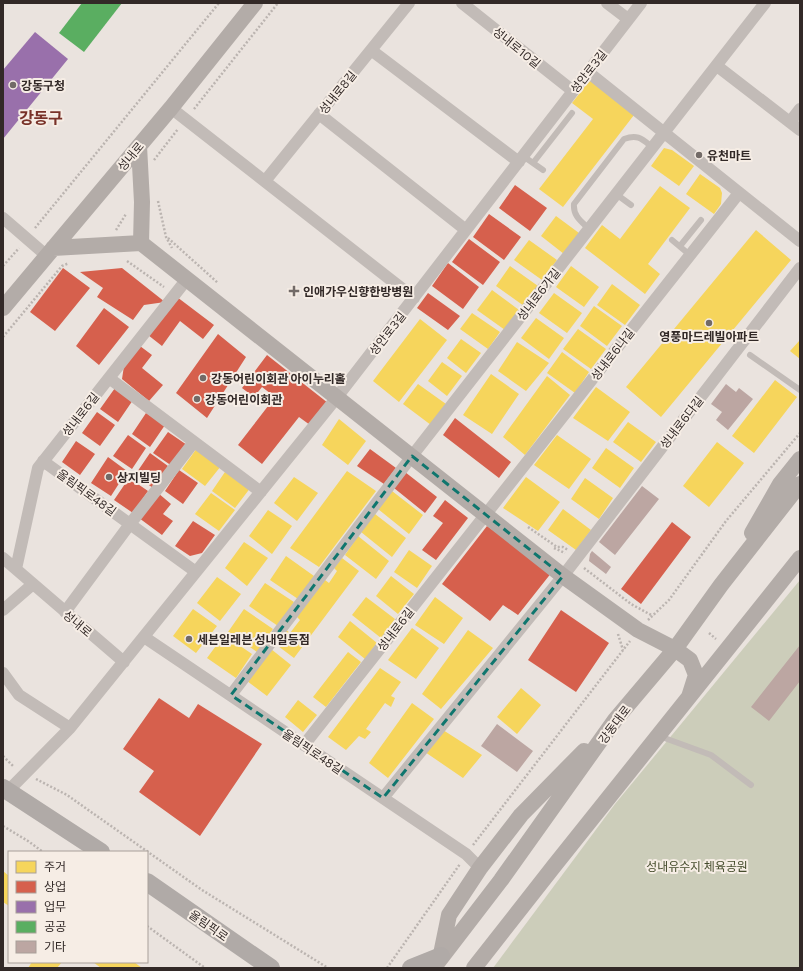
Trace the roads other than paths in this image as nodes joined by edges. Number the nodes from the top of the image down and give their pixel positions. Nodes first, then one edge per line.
1 (256, 3) edge
2 (409, 3) edge
3 (462, 3) edge
4 (607, 3) edge
5 (640, 3) edge
6 (765, 3) edge
7 (628, 19) junction
8 (371, 50) junction
9 (716, 66) junction
10 (588, 72) junction
11 (573, 91) junction
12 (171, 108) junction
13 (800, 109) edge
14 (572, 113) dead end
15 (319, 114) junction
16 (790, 122) junction
17 (800, 130) edge
18 (664, 133) junction
19 (139, 146) junction
20 (652, 147) junction
21 (521, 159) junction
22 (533, 163) junction
23 (543, 170) dead end
24 (265, 181) junction
25 (739, 193) junction
26 (616, 194) junction
27 (630, 206) dead end
28 (3, 218) edge
29 (701, 220) dead end
30 (589, 228) junction
31 (466, 230) junction
32 (672, 240) dead end
33 (800, 242) edge
34 (141, 243) junction
35 (680, 246) junction
36 (50, 252) junction
37 (690, 255) junction
38 (800, 268) edge
39 (187, 279) junction
40 (414, 298) junction
41 (3, 308) edge
42 (750, 355) dead end
43 (109, 378) junction
44 (800, 390) edge
45 (338, 397) junction
46 (194, 442) junction
47 (412, 456) junction
48 (800, 459) edge
49 (43, 461) junction
50 (800, 484) edge
51 (261, 492) junction
52 (485, 514) junction
53 (130, 524) junction
54 (3, 558) edge
55 (800, 558) edge
56 (16, 569) junction
57 (196, 572) junction
58 (563, 576) junction
59 (33, 584) junction
60 (721, 585) junction
61 (3, 610) edge
62 (65, 612) junction
63 (144, 637) junction
64 (675, 649) junction
65 (124, 662) junction
66 (3, 673) edge
67 (231, 695) junction
68 (689, 697) junction
69 (615, 720) junction
70 (70, 728) junction
71 (658, 736) junction
72 (304, 745) junction
73 (751, 785) dead end
74 (4, 789) edge
75 (384, 798) junction
76 (100, 851) edge
77 (480, 868) junction
78 (148, 883) edge
79 (437, 962) edge
80 (271, 968) edge
81 (411, 968) edge
82 (474, 968) edge

1 - 12 main road, 성내로
2 - 8 street, 성내로8길
3 - 11 street, 성내로10길
4 - 7 street
5 - 7 street, 성안로3길
6 - 9 street, 성내로6가길
7 - 10 street, 성안로3길
8 - 15 street, 성내로8길
8 - 21 street
9 - 16 street
9 - 18 street, 성내로6가길
10 - 11 street, 성안로3길
10 - 18 street
11 - 21 street, 성안로3길
12 - 19 main road, 성내로
12 - 24 street
13 - 16 street
14 - 22 lane
15 - 24 street, 성내로8길
15 - 31 street
16 - 17 street
18 - 20 street, 성내로6가길
18 - 25 street
19 - 34 main road
19 - 36 main road, 성내로
20 - 26 street, 성내로6가길
20 - 30 lane
21 - 22 lane
21 - 31 street, 성안로3길
22 - 23 lane
24 - 40 street
25 - 33 street
25 - 37 street, 성내로6나길
26 - 27 lane
26 - 30 street, 성내로6가길
28 - 36 street
29 - 35 lane
30 - 47 street, 성내로6가길
31 - 40 street, 성안로3길
32 - 35 lane
34 - 36 main road
34 - 39 main road
35 - 37 lane
36 - 41 main road, 성내로
37 - 52 street, 성내로6나길
38 - 58 street, 성내로6다길
39 - 43 street, 성내로6길
39 - 45 main road
40 - 45 street, 성안로3길
42 - 44 lane
43 - 46 street
43 - 49 street, 성내로6길
45 - 47 main road
45 - 51 street
46 - 51 street
46 - 53 street
47 - 52 main road
47 - 67 street
48 - 60 main road
49 - 53 street, 올림픽로48길
49 - 56 street, 성내로6길
50 - 60 main road, 강동대로
51 - 57 street
52 - 58 main road
52 - 72 street, 성내로6길
53 - 57 street, 올림픽로48길
53 - 62 street
54 - 56 street, 성내로
55 - 68 main road
56 - 59 street, 성내로
57 - 63 street
58 - 64 main road
58 - 75 street
59 - 61 street
59 - 62 street, 성내로
60 - 64 main road, 강동대로
62 - 65 street, 성내로
63 - 65 street
63 - 67 street, 올림픽로48길
64 - 68 main road
64 - 69 main road, 강동대로
65 - 70 street
66 - 70 street
67 - 72 street, 올림픽로48길
68 - 71 main road
69 - 77 main road
69 - 79 main road, 강동대로
70 - 74 street
71 - 73 lane
71 - 82 main road
72 - 75 street, 올림픽로48길
74 - 76 main road
75 - 77 street, 올림픽로48길
77 - 79 main road
78 - 80 main road, 올림픽로
79 - 81 main road

